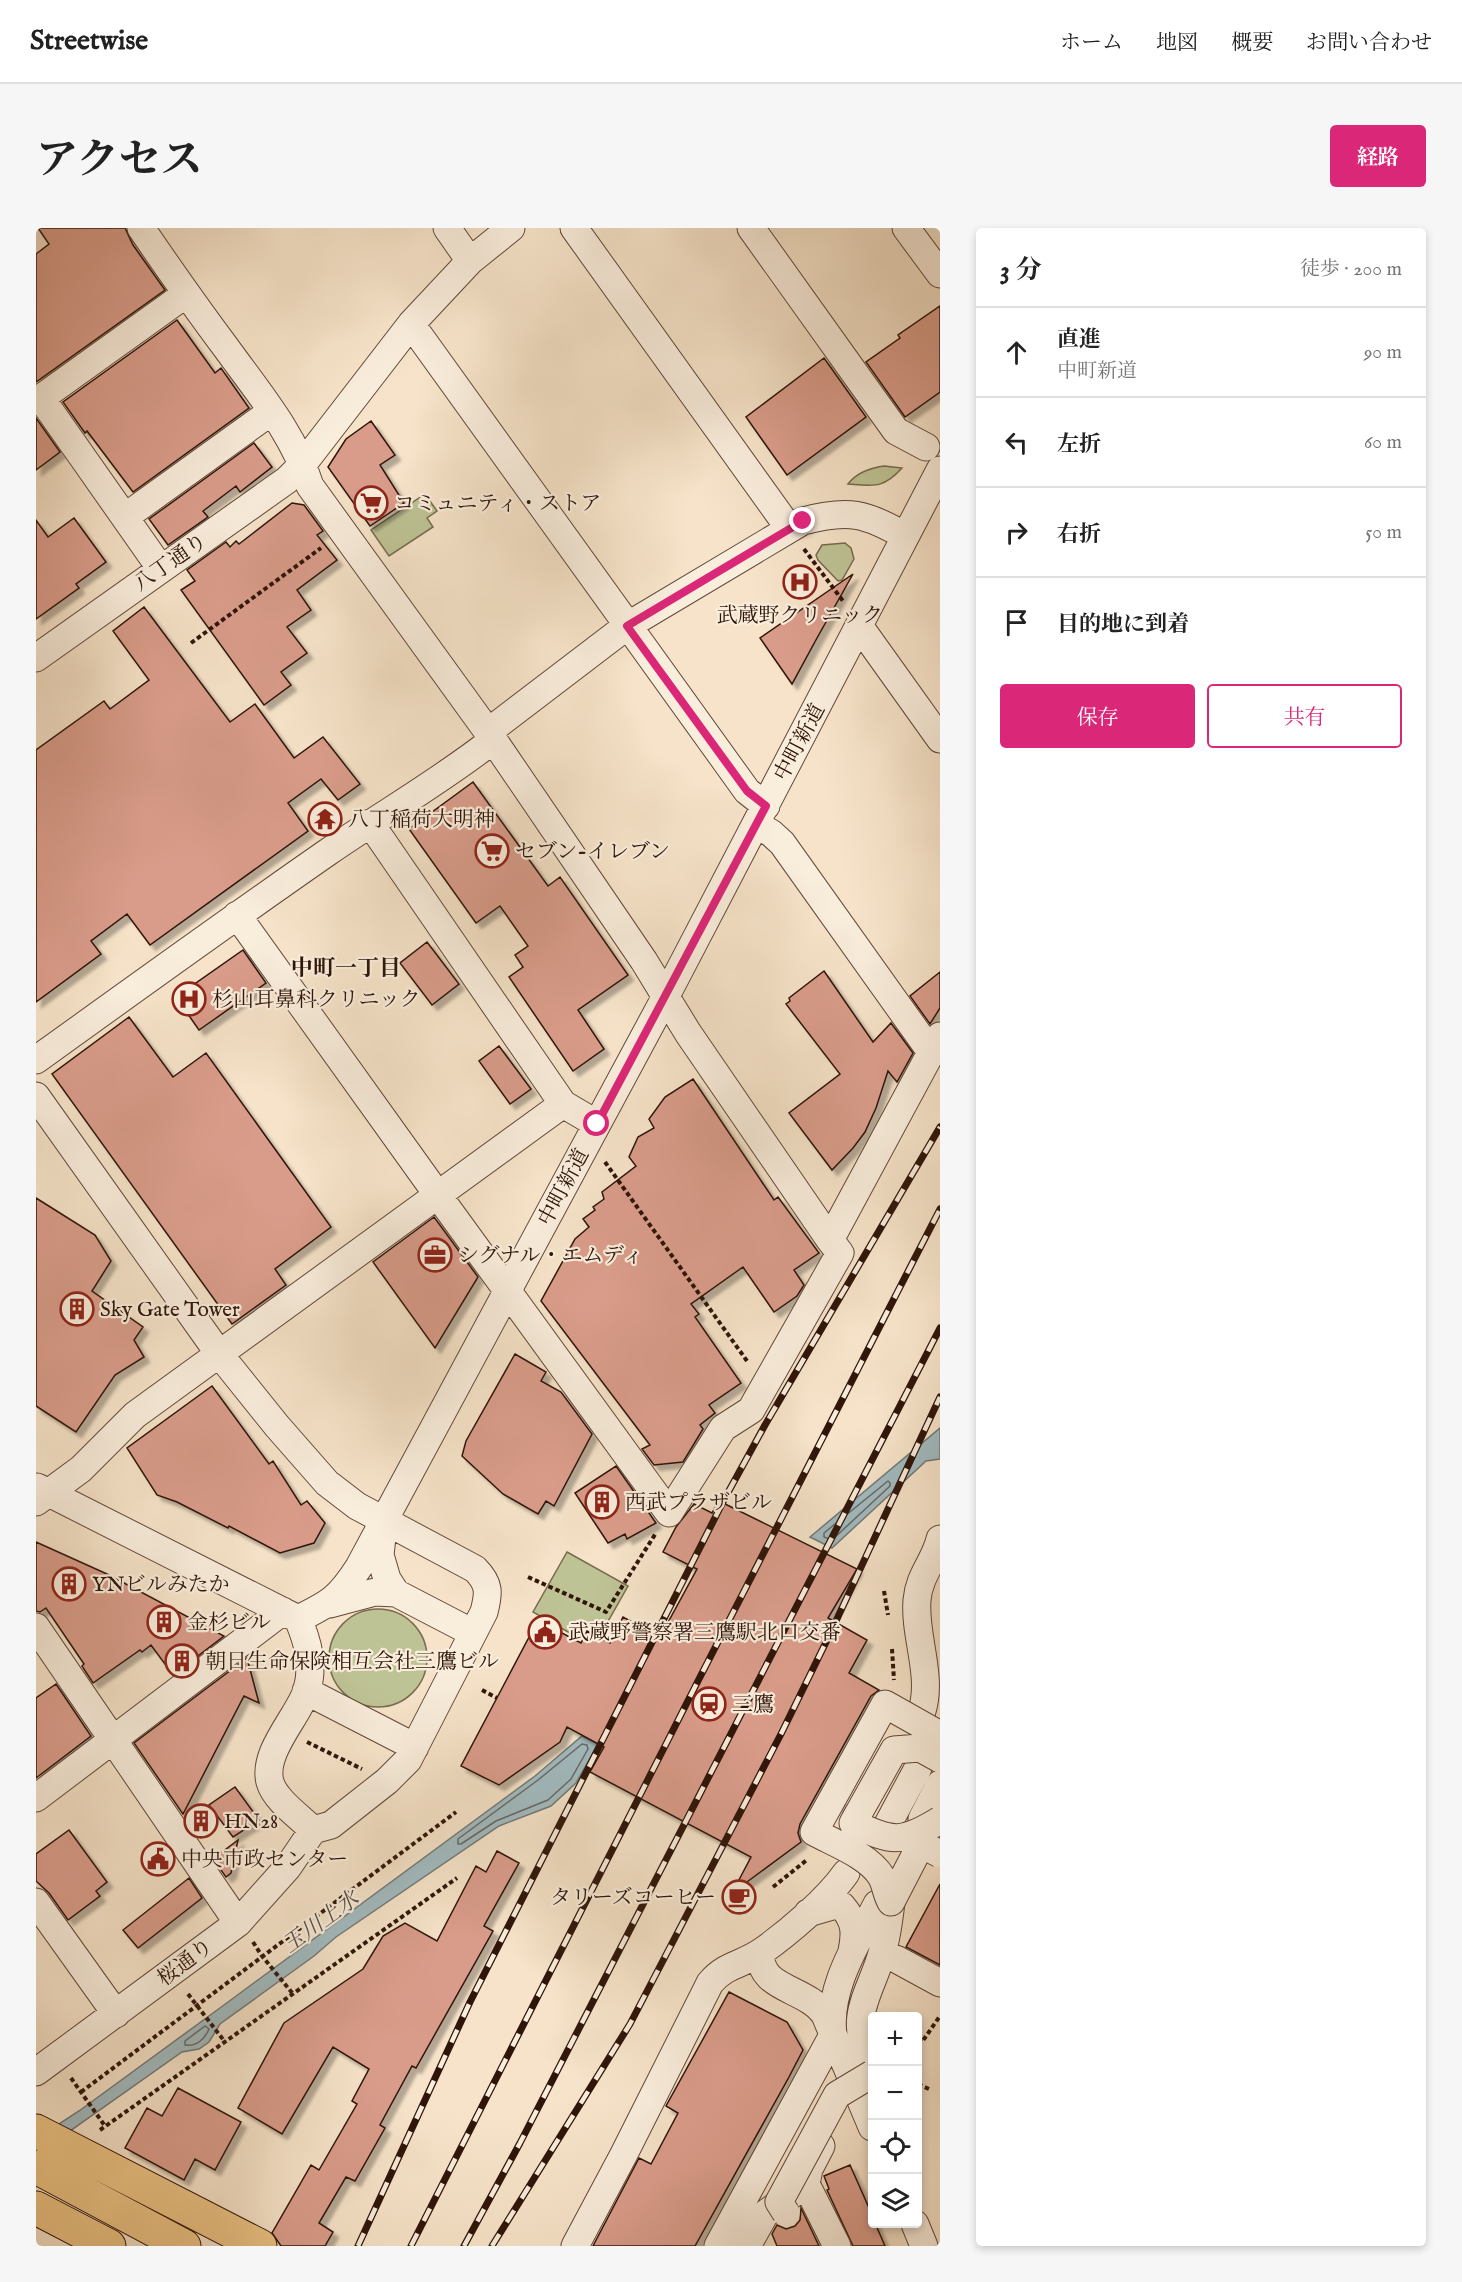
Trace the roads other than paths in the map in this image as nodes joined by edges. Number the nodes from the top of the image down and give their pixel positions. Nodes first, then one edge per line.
1 (141, 228) edge
2 (447, 228) edge
3 (511, 228) edge
4 (574, 228) edge
5 (751, 228) edge
6 (906, 228) edge
7 (470, 261) junction
8 (940, 274) edge
9 (186, 294) junction
10 (411, 324) junction
11 (273, 411) junction
12 (303, 464) junction
13 (934, 476) edge
14 (125, 517) junction
15 (795, 536) junction
16 (905, 536) junction
17 (160, 569) junction
18 (627, 626) junction
19 (860, 627) junction
20 (36, 658) edge
21 (491, 736) junction
22 (940, 739) edge
23 (761, 815) junction
24 (370, 823) junction
25 (237, 915) junction
26 (666, 996) junction
27 (936, 1044) edge
28 (36, 1060) edge
29 (36, 1096) edge
30 (563, 1104) junction
31 (597, 1124) junction
32 (437, 1194) junction
33 (830, 1240) junction
34 (508, 1290) junction
35 (220, 1355) junction
36 (41, 1494) edge
37 (384, 1521) junction
38 (939, 1550) edge
39 (396, 1593) junction
40 (916, 1602) junction
41 (329, 1604) junction
42 (291, 1615) junction
43 (940, 1616) edge
44 (36, 1627) edge
45 (473, 1633) junction
46 (306, 1691) junction
47 (907, 1717) junction
48 (940, 1735) edge
49 (112, 1739) junction
50 (415, 1747) junction
51 (940, 1749) edge
52 (921, 1763) edge
53 (939, 1790) edge
54 (36, 1798) edge
55 (931, 1820) edge
56 (880, 1826) junction
57 (816, 1828) junction
58 (313, 1830) junction
59 (920, 1862) edge
60 (36, 1902) edge
61 (884, 1903) junction
62 (842, 1906) junction
63 (807, 1914) junction
64 (245, 1932) junction
65 (761, 1952) junction
66 (852, 1952) junction
67 (896, 1959) dead end
68 (940, 1983) edge
69 (825, 1999) junction
70 (116, 2014) junction
71 (833, 2035) junction
72 (868, 2050) edge
73 (36, 2072) edge
74 (868, 2077) edge
75 (870, 2120) edge
76 (36, 2131) edge
77 (36, 2167) edge
78 (804, 2169) junction
79 (36, 2208) edge
80 (917, 2228) edge
81 (109, 2246) edge
82 (184, 2246) edge
83 (260, 2246) edge
84 (575, 2246) edge
85 (718, 2246) edge
86 (747, 2246) edge
87 (837, 2246) edge
88 (924, 2246) edge

1 - 9 street
2 - 7 street
3 - 7 street, 八丁通り
4 - 15 street
5 - 13 street
6 - 8 street
7 - 10 street, 八丁通り
9 - 11 street
9 - 14 street
10 - 12 street, 八丁通り
10 - 18 street
11 - 12 street
11 - 14 street
12 - 17 street, 八丁通り
12 - 21 street
13 - 16 street, 中町新道
14 - 17 street
15 - 16 street
15 - 18 street
16 - 19 street, 中町新道
17 - 20 street, 八丁通り
18 - 21 street
18 - 23 street
19 - 22 street
19 - 23 street, 中町新道
21 - 24 street
21 - 26 street
23 - 26 street, 中町新道
23 - 27 street
24 - 25 street
24 - 30 street
25 - 28 street
25 - 32 street
26 - 31 street, 中町新道
26 - 33 street
27 - 33 street
29 - 35 street
30 - 31 street
30 - 32 street
31 - 34 street, 中町新道
32 - 34 street
32 - 35 street
33 - 34 street
34 - 37 street, 中町新道
35 - 36 street
35 - 37 street
36 - 42 street
37 - 39 street
37 - 41 street, 中町新道
37 - 45 street
38 - 40 street
39 - 41 street
39 - 45 street
40 - 43 street
40 - 47 street
41 - 42 street
42 - 46 street
42 - 49 street
44 - 49 street
45 - 50 street
46 - 50 street
46 - 58 street
47 - 48 street, bridge
47 - 51 street
47 - 57 street, bridge
49 - 54 street
49 - 64 street
50 - 58 street
52 - 56 street, bridge
53 - 55 street
55 - 56 street, bridge
56 - 59 street, bridge
57 - 59 street, bridge
57 - 61 street, bridge
58 - 64 street, 桜通り
59 - 61 street, bridge
60 - 70 street
61 - 66 street
61 - 72 street
62 - 63 street
62 - 63 street
62 - 66 street
63 - 65 street
64 - 70 street, 桜通り
65 - 69 street
65 - 84 street
66 - 69 street
67 - 68 street
69 - 71 street
70 - 73 street, 桜通り
71 - 75 street
71 - 85 street
74 - 78 street, bridge
76 - 83 main road
77 - 82 main road
78 - 86 street, bridge
78 - 87 street
79 - 81 main road
80 - 88 street

